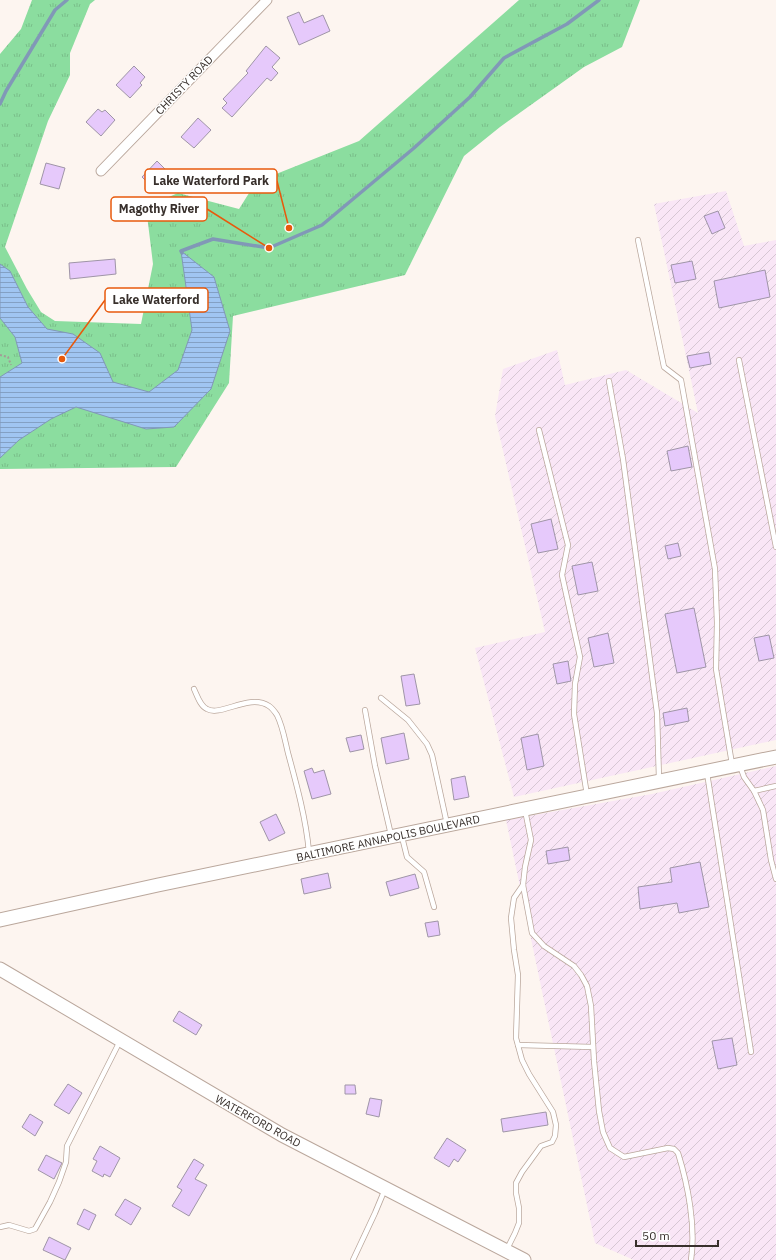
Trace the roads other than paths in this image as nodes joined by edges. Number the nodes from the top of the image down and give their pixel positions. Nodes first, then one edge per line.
1 (267, 0) edge
2 (101, 170) dead end
3 (638, 240) dead end
4 (739, 360) dead end
5 (609, 381) dead end
6 (539, 430) dead end
7 (776, 547) edge
8 (194, 689) dead end
9 (381, 698) dead end
10 (365, 710) dead end
11 (776, 757) edge
12 (736, 765) junction
13 (706, 771) junction
14 (659, 781) junction
15 (776, 786) edge
16 (754, 791) junction
17 (587, 796) junction
18 (525, 809) junction
19 (447, 825) junction
20 (396, 836) junction
21 (309, 854) junction
22 (776, 879) edge
23 (523, 884) junction
24 (434, 906) dead end
25 (0, 920) edge
26 (0, 969) edge
27 (120, 1040) junction
28 (518, 1045) junction
29 (594, 1047) junction
30 (751, 1052) dead end
31 (385, 1189) junction
32 (0, 1227) edge
33 (506, 1251) junction
34 (352, 1260) edge
35 (524, 1260) edge
36 (691, 1260) edge

1 - 2 street, CHRISTY ROAD
3 - 12 lane
4 - 7 lane
5 - 14 lane
6 - 17 lane
8 - 21 lane
9 - 19 lane
10 - 20 lane
11 - 12 street, BALTIMORE ANNAPOLIS BOULEVARD
12 - 13 street, BALTIMORE ANNAPOLIS BOULEVARD
12 - 16 lane
13 - 14 street, BALTIMORE ANNAPOLIS BOULEVARD
13 - 30 lane
14 - 17 street, BALTIMORE ANNAPOLIS BOULEVARD
15 - 16 lane
16 - 22 lane
17 - 18 street, BALTIMORE ANNAPOLIS BOULEVARD
18 - 19 street, BALTIMORE ANNAPOLIS BOULEVARD
18 - 23 lane
19 - 20 street, BALTIMORE ANNAPOLIS BOULEVARD
20 - 21 street, BALTIMORE ANNAPOLIS BOULEVARD
20 - 24 lane
21 - 25 street, BALTIMORE ANNAPOLIS BOULEVARD
23 - 28 lane
23 - 29 lane
26 - 27 street, WATERFORD ROAD
27 - 31 street, WATERFORD ROAD
27 - 32 lane
28 - 29 lane
28 - 33 lane
29 - 36 lane
31 - 33 street, WATERFORD ROAD
31 - 34 lane
33 - 35 street, WATERFORD ROAD

